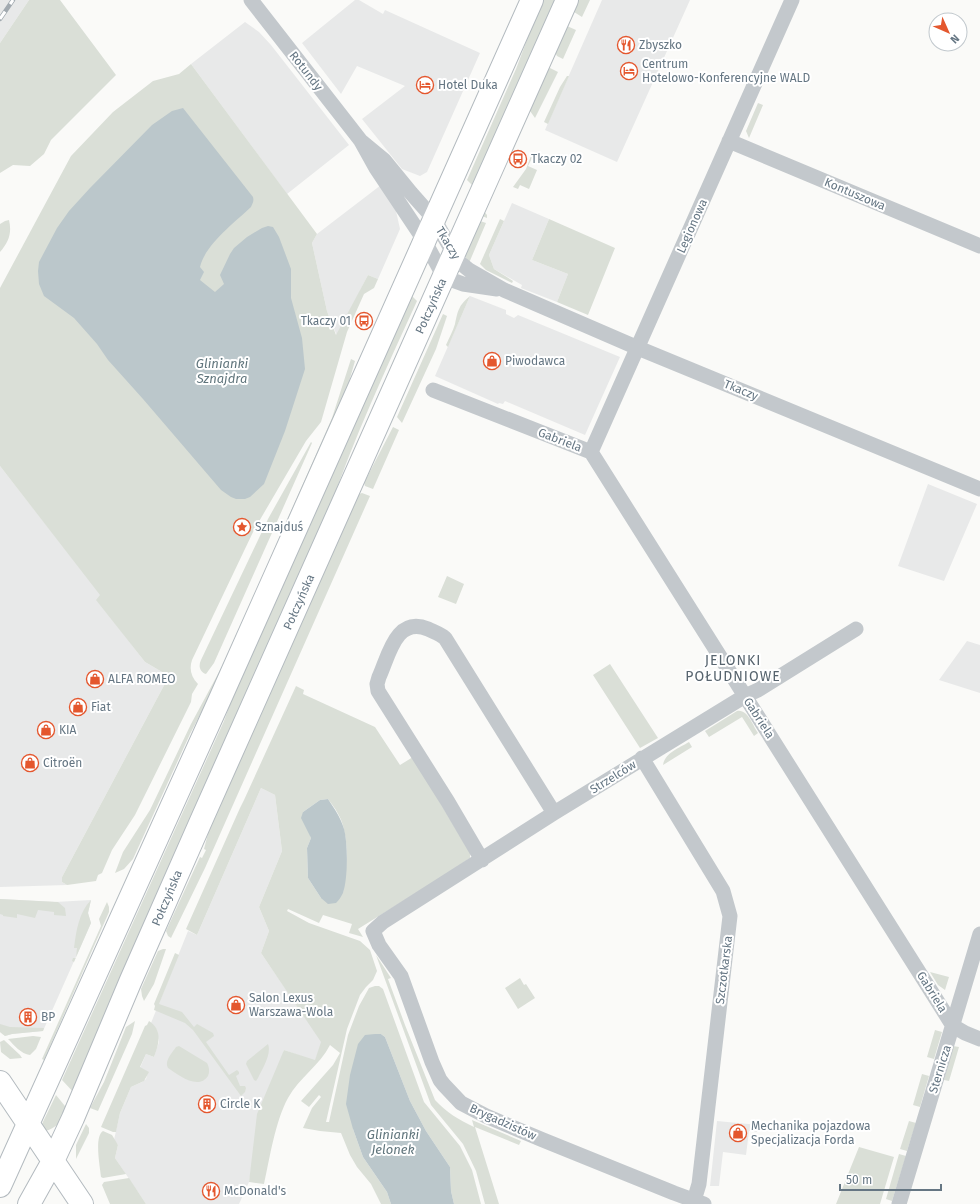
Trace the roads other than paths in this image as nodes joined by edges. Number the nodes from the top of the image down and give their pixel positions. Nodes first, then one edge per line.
1 (251, 0) edge
2 (532, 0) edge
3 (567, 0) edge
4 (792, 0) edge
5 (361, 141) junction
6 (729, 141) junction
7 (434, 219) junction
8 (424, 240) junction
9 (980, 246) edge
10 (454, 255) junction
11 (444, 277) junction
12 (504, 290) junction
13 (638, 348) junction
14 (433, 390) dead end
15 (591, 452) junction
16 (980, 489) edge
17 (856, 628) dead end
18 (745, 696) junction
19 (642, 758) junction
20 (554, 813) junction
21 (482, 860) junction
22 (373, 931) joint
23 (980, 934) edge
24 (953, 1026) junction
25 (980, 1039) edge
26 (0, 1082) edge
27 (28, 1123) junction
28 (5, 1158) edge
29 (53, 1161) junction
30 (0, 1186) edge
31 (33, 1202) edge
32 (697, 1203) edge
33 (82, 1204) edge
34 (899, 1204) edge

1 - 5 street, Rotundy
2 - 7 main road
3 - 10 main road, Połczyńska
4 - 6 street, Legionowa
5 - 7 street, Rotundy
5 - 8 street, Rotundy
6 - 9 street, Kontuszowa
6 - 13 street, Legionowa
7 - 8 main road
7 - 10 street, Tkaczy
8 - 11 street, Tkaczy
8 - 27 main road
10 - 11 main road, Połczyńska
10 - 12 street, Tkaczy
11 - 12 street, Tkaczy
11 - 29 main road, Połczyńska
12 - 13 street, Tkaczy
13 - 15 street, Legionowa
13 - 16 street, Tkaczy
14 - 15 street, Gabriela
15 - 18 street, Gabriela
17 - 18 street, Strzelców
18 - 19 street, Strzelców
18 - 24 street, Gabriela
19 - 20 street, Strzelców
19 - 32 street, Szczotkarska
20 - 21 street, Strzelców
20 - 21 street
21 - 22 street, Strzelców
22 - 32 street, Brygadzistów
23 - 24 street, Sternicza
24 - 25 street
24 - 34 street, Sternicza
26 - 27 main road
27 - 28 main road
27 - 29 main road
28 - 30 main road
28 - 31 main road
29 - 31 main road, Połczyńska
29 - 33 main road

